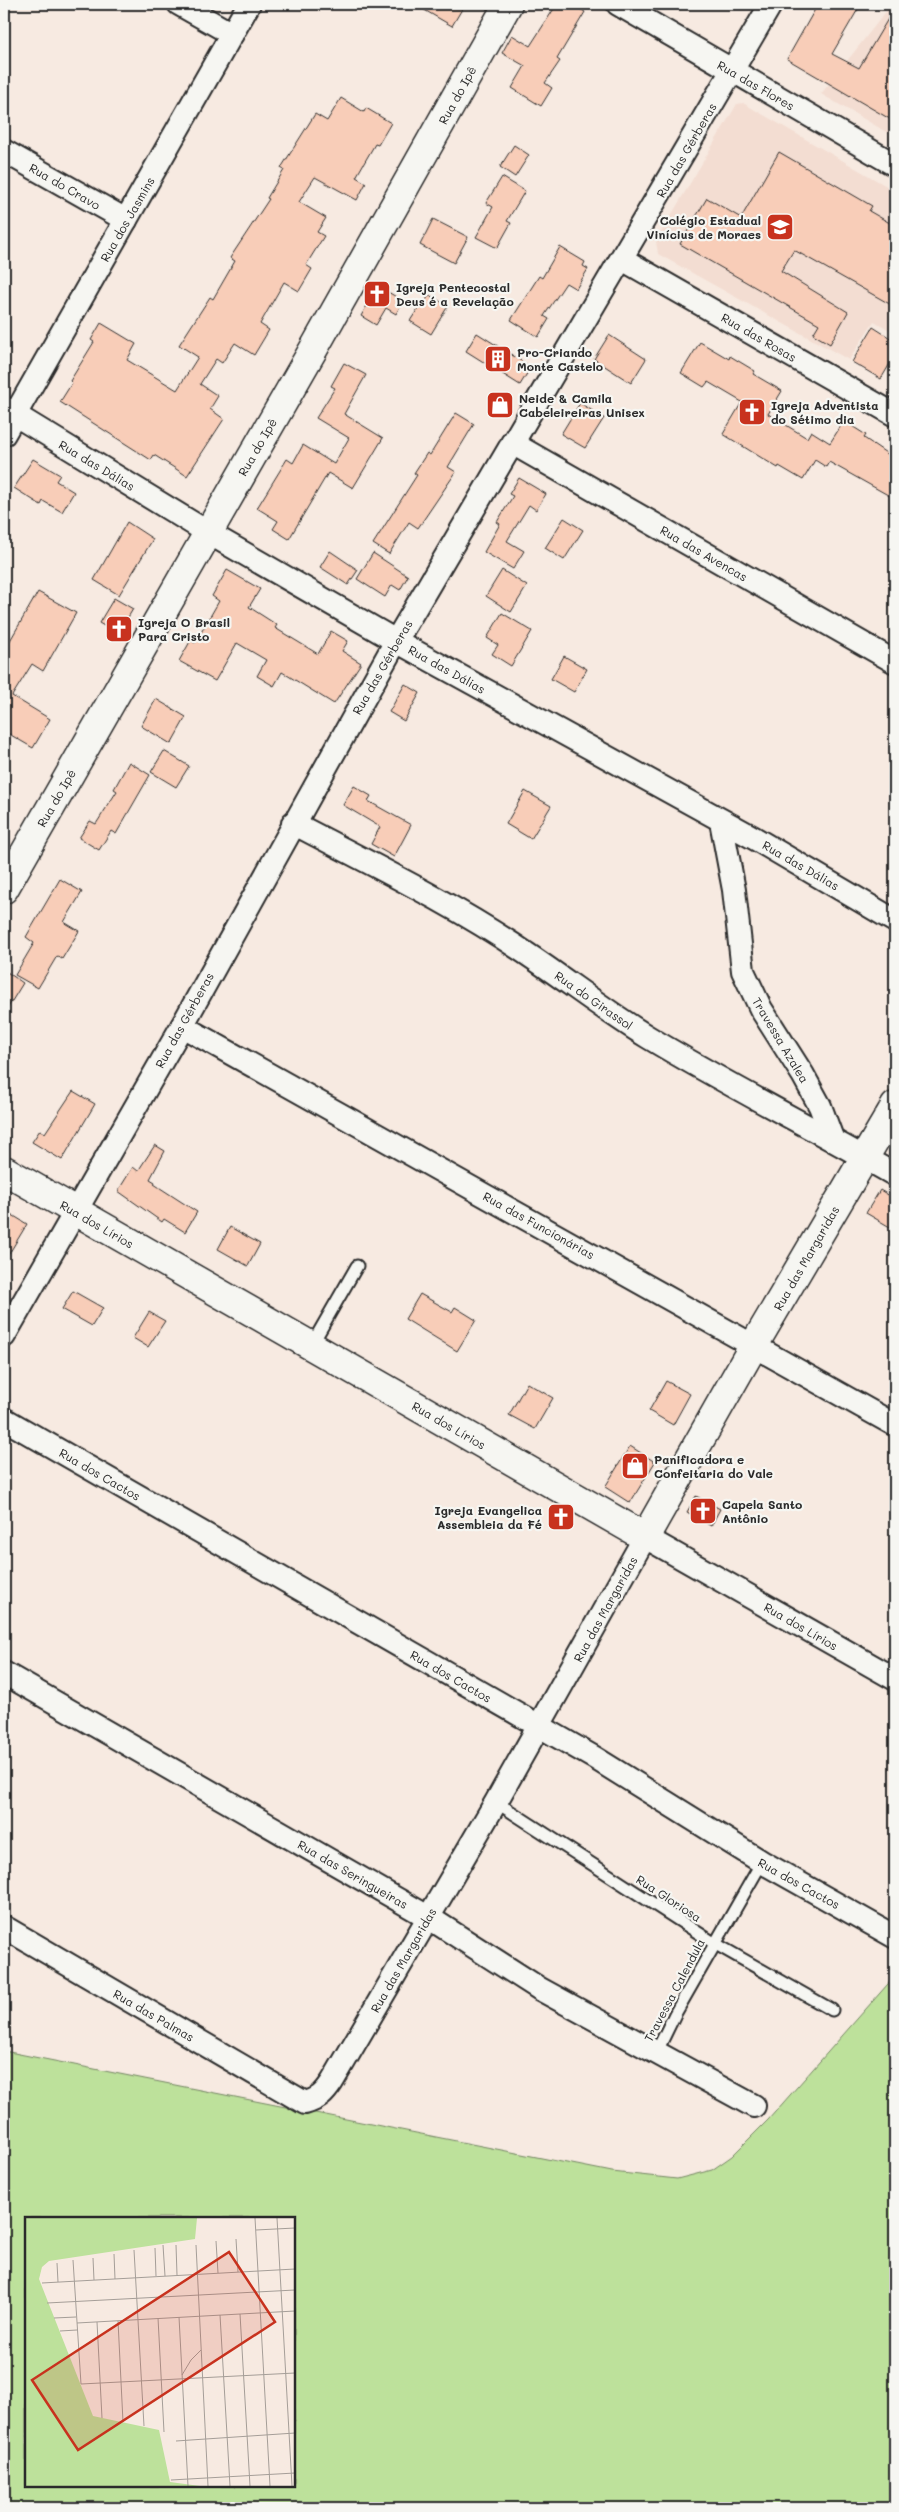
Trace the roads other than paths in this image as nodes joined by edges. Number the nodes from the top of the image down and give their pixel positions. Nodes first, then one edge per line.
1 (179, 4) edge
2 (249, 4) edge
3 (508, 4) edge
4 (618, 4) edge
5 (771, 4) edge
6 (232, 34) junction
7 (732, 71) junction
8 (4, 151) edge
9 (895, 165) edge
10 (126, 220) junction
11 (622, 259) junction
12 (9, 411) edge
13 (895, 415) edge
14 (4, 434) edge
15 (512, 443) junction
16 (207, 532) junction
17 (396, 641) junction
18 (895, 662) edge
19 (721, 821) junction
20 (293, 824) junction
21 (4, 889) edge
22 (895, 921) edge
23 (182, 1026) junction
24 (895, 1106) edge
25 (832, 1138) junction
26 (864, 1158) junction
27 (4, 1170) edge
28 (895, 1176) edge
29 (75, 1212) junction
30 (357, 1266) dead end
31 (4, 1336) edge
32 (311, 1346) junction
33 (754, 1346) junction
34 (4, 1419) edge
35 (895, 1425) edge
36 (645, 1537) junction
37 (4, 1673) edge
38 (895, 1680) edge
39 (539, 1726) junction
40 (496, 1802) junction
41 (762, 1862) junction
42 (428, 1918) junction
43 (4, 1927) edge
44 (895, 1937) edge
45 (714, 1944) junction
46 (832, 2010) dead end
47 (656, 2053) junction
48 (305, 2102) joint
49 (754, 2106) dead end

1 - 6 street
2 - 6 street, Rua dos Jasmins
3 - 16 street, Rua do Ipê
4 - 7 street, Rua das Flores
5 - 7 street, Rua das Gérberas
6 - 10 street, Rua dos Jasmins
7 - 9 street, Rua das Flores
7 - 11 street, Rua das Gérberas
8 - 10 street, Rua do Cravo
10 - 12 street, Rua dos Jasmins
11 - 13 street, Rua das Rosas
11 - 15 street, Rua das Gérberas
12 - 14 street, Rua dos Jasmins
12 - 16 street, Rua das Dálias
15 - 17 street, Rua das Gérberas
15 - 18 street, Rua das Avencas
16 - 17 street, Rua das Dálias
16 - 21 street, Rua do Ipê
17 - 19 street, Rua das Dálias
17 - 20 street, Rua das Gérberas
19 - 22 street, Rua das Dálias
19 - 25 street, Travessa Azalea
20 - 23 street, Rua das Gérberas
20 - 25 street, Rua do Girassol
23 - 29 street, Rua das Gérberas
23 - 33 street, Rua das Funcionárias
24 - 26 street, Rua das Margaridas
25 - 26 street, Rua do Girassol
26 - 28 street, Rua do Girassol
26 - 33 street, Rua das Margaridas
27 - 29 street, Rua dos Lírios
29 - 31 street, Rua das Gérberas
29 - 32 street, Rua dos Lírios
30 - 32 lane
32 - 36 street, Rua dos Lírios
33 - 35 street, Rua das Funcionárias
33 - 36 street, Rua das Margaridas
34 - 39 street, Rua dos Cactos
36 - 38 street, Rua dos Lírios
36 - 39 street, Rua das Margaridas
37 - 42 street, Rua das Seringueiras
39 - 40 street, Rua das Margaridas
39 - 41 street, Rua dos Cactos
40 - 42 street, Rua das Margaridas
40 - 45 lane, Rua Gloriosa
41 - 44 street, Rua dos Cactos
41 - 45 lane, Travessa Calendula
42 - 47 street, Rua das Seringueiras
42 - 48 street, Rua das Margaridas
43 - 48 street, Rua das Palmas
45 - 46 lane, Rua Gloriosa
45 - 47 lane, Travessa Calendula
47 - 49 street, Rua das Seringueiras

